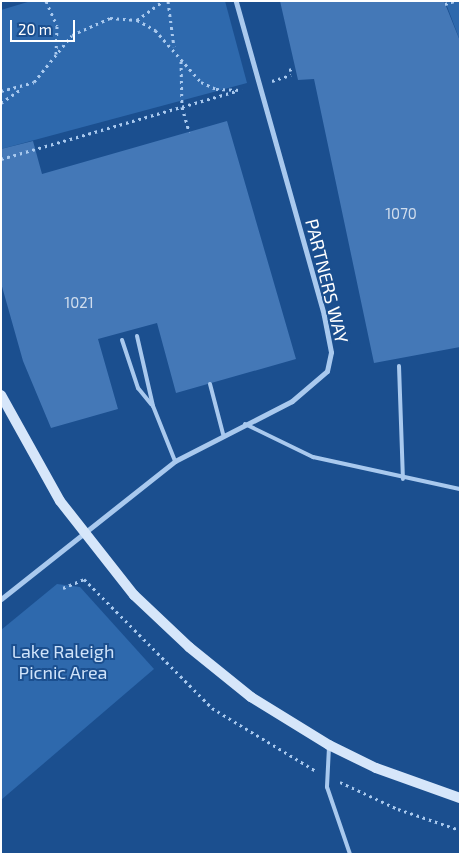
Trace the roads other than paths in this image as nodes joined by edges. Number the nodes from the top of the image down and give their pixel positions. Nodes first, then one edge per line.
1 (236, 1) edge
2 (137, 336) dead end
3 (122, 340) dead end
4 (399, 366) dead end
5 (210, 384) dead end
6 (1, 395) edge
7 (153, 406) junction
8 (245, 424) junction
9 (223, 434) junction
10 (175, 461) junction
11 (403, 479) junction
12 (460, 489) edge
13 (84, 532) junction
14 (1, 599) edge
15 (329, 745) junction
16 (460, 798) edge
17 (350, 854) edge

1 - 8 street, PARTNERS WAY
2 - 7 lane
3 - 7 lane
4 - 11 lane
5 - 9 lane
6 - 13 street
7 - 10 lane
8 - 9 street, PARTNERS WAY
8 - 11 lane
9 - 10 street, PARTNERS WAY
10 - 13 street, PARTNERS WAY
11 - 12 lane
13 - 14 street, PARTNERS WAY
13 - 15 street
15 - 16 street
15 - 17 lane

